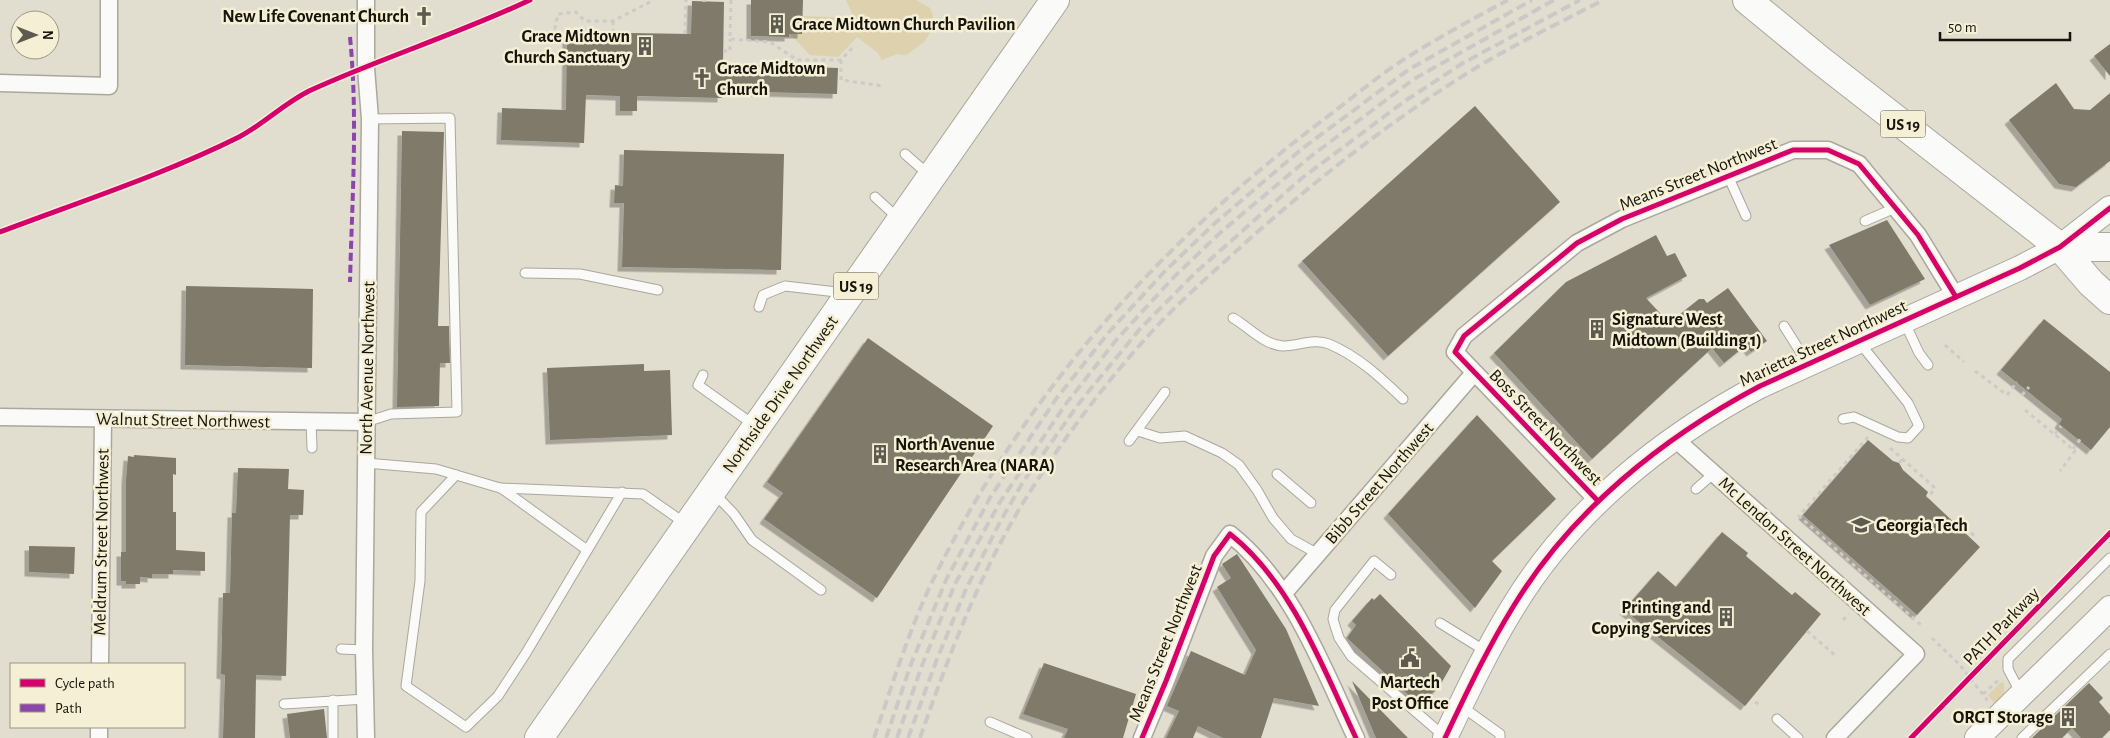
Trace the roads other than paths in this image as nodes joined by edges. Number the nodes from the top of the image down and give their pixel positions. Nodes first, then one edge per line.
1 (108, 0) edge
2 (366, 0) edge
3 (1055, 0) edge
4 (1747, 0) edge
5 (0, 83) edge
6 (370, 119) junction
7 (905, 154) dead end
8 (1728, 176) junction
9 (931, 177) junction
10 (875, 197) dead end
11 (1895, 208) junction
12 (2110, 208) edge
13 (1746, 216) dead end
14 (901, 221) junction
15 (1865, 221) dead end
16 (2060, 247) junction
17 (2110, 247) edge
18 (525, 273) dead end
19 (658, 290) dead end
20 (850, 294) junction
21 (1956, 297) junction
22 (2110, 300) edge
23 (759, 307) dead end
24 (1233, 318) dead end
25 (1904, 321) junction
26 (1784, 326) dead end
27 (1859, 341) junction
28 (1808, 364) junction
29 (1928, 366) dead end
30 (1474, 373) junction
31 (703, 375) dead end
32 (1165, 392) dead end
33 (1403, 399) dead end
34 (0, 417) edge
35 (103, 419) junction
36 (1843, 419) road end
37 (311, 421) junction
38 (366, 422) junction
39 (757, 427) junction
40 (1138, 432) junction
41 (1674, 438) junction
42 (1129, 441) dead end
43 (312, 448) dead end
44 (366, 463) junction
45 (1277, 474) dead end
46 (1714, 474) junction
47 (456, 475) junction
48 (500, 488) junction
49 (1696, 489) dead end
50 (712, 491) junction
51 (622, 492) junction
52 (1598, 501) junction
53 (1311, 503) dead end
54 (688, 525) junction
55 (587, 550) junction
56 (1318, 554) junction
57 (2110, 558) edge
58 (1391, 575) dead end
59 (821, 590) dead end
60 (1284, 593) junction
61 (2110, 608) edge
62 (1440, 623) dead end
63 (341, 649) dead end
64 (364, 650) junction
65 (1487, 652) junction
66 (2110, 654) edge
67 (100, 663) edge
68 (2022, 695) junction
69 (366, 699) junction
70 (333, 700) junction
71 (284, 704) dead end
72 (1460, 706) junction
73 (1777, 719) dead end
74 (990, 722) dead end
75 (1500, 736) edge
76 (367, 737) edge
77 (333, 738) edge
78 (539, 738) edge
79 (1027, 738) edge
80 (1142, 738) edge
81 (1356, 738) edge
82 (1445, 738) edge
83 (1798, 738) edge
84 (1835, 738) edge
85 (1977, 738) edge
86 (2022, 738) edge

1 - 5 street
2 - 6 street, North Avenue Northwest
3 - 9 highway, Northside Drive Northwest / US 19
4 - 16 highway, US 19
6 - 38 street, North Avenue Northwest
6 - 38 lane
7 - 9 lane
8 - 11 street, Means Street Northwest
8 - 13 lane
8 - 30 street, Means Street Northwest
9 - 14 highway, Northside Drive Northwest / US 19
10 - 14 lane
11 - 15 lane
11 - 21 street, Means Street Northwest
12 - 16 main road, Marietta Street Northwest
14 - 20 highway, Northside Drive Northwest / US 19
16 - 17 highway
16 - 21 main road, Marietta Street Northwest
16 - 22 highway, US 19
18 - 19 lane
20 - 23 lane
20 - 39 highway, Northside Drive Northwest / US 19
21 - 25 main road, Marietta Street Northwest
24 - 33 lane
25 - 27 main road, Marietta Street Northwest
25 - 29 lane
26 - 28 lane
27 - 28 main road, Marietta Street Northwest
27 - 36 lane
28 - 41 main road, Marietta Street Northwest
30 - 52 street, Boss Street Northwest
30 - 56 street, Bibb Street Northwest
31 - 39 lane
32 - 40 lane
34 - 35 street, Walnut Street Northwest
35 - 37 street, Walnut Street Northwest
35 - 67 street, Meldrum Street Northwest
37 - 38 street, Walnut Street Northwest
37 - 43 lane
38 - 44 street, North Avenue Northwest
39 - 50 highway, Northside Drive Northwest / US 19
40 - 42 lane
40 - 56 lane
41 - 46 street, Mc Lendon Street Northwest
41 - 52 main road, Marietta Street Northwest
44 - 47 lane
44 - 64 street, North Avenue Northwest
45 - 53 lane
46 - 49 lane
46 - 84 street, Mc Lendon Street Northwest
47 - 48 lane
47 - 55 lane
48 - 51 lane
48 - 55 lane
50 - 54 highway, Northside Drive Northwest / US 19
50 - 59 lane
51 - 54 lane
51 - 55 lane
52 - 65 main road, Marietta Street Northwest
54 - 78 highway, Northside Drive Northwest / US 19
56 - 60 street, Bibb Street Northwest
57 - 68 lane
58 - 82 lane
60 - 80 street, Means Street Northwest
60 - 81 street
61 - 68 main road
62 - 65 lane
63 - 64 lane
64 - 69 street, North Avenue Northwest
65 - 72 main road, Marietta Street Northwest
66 - 86 lane
68 - 85 main road
69 - 70 lane
69 - 76 street, North Avenue Northwest
70 - 71 lane
70 - 77 lane
72 - 75 lane
72 - 82 main road, Marietta Street Northwest
73 - 83 lane
74 - 79 lane

